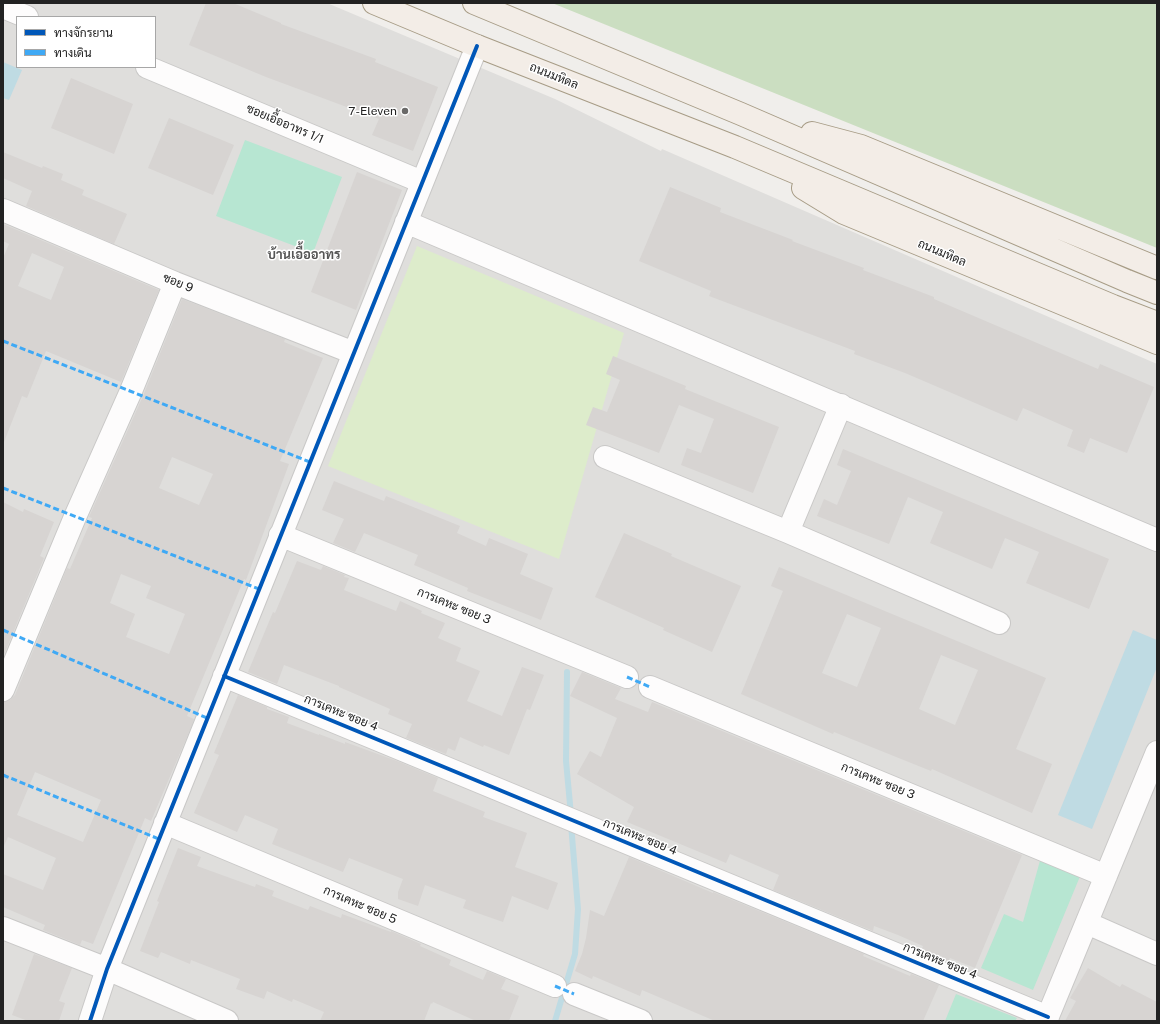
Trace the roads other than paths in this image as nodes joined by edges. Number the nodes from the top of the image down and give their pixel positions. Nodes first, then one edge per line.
1 (374, 3) edge
2 (474, 3) edge
3 (3, 7) edge
4 (25, 16) edge
5 (477, 46) junction
6 (149, 68) edge
7 (741, 114) junction
8 (734, 147) junction
9 (422, 182) junction
10 (3, 210) edge
11 (406, 222) junction
12 (1157, 268) edge
13 (175, 283) junction
14 (1157, 293) edge
15 (1157, 323) edge
16 (1157, 343) edge
17 (354, 353) junction
18 (841, 406) junction
19 (605, 457) dead end
20 (788, 532) junction
21 (280, 535) junction
22 (1157, 540) edge
23 (999, 623) dead end
24 (224, 676) junction
25 (627, 677) dead end
26 (650, 687) dead end
27 (3, 690) edge
28 (1157, 752) edge
29 (166, 823) junction
30 (1106, 876) junction
31 (1087, 923) junction
32 (3, 928) edge
33 (1157, 954) edge
34 (107, 969) junction
35 (1047, 1019) edge
36 (90, 1021) edge
37 (227, 1021) edge
38 (641, 1021) edge

1 - 5 main road, ถนนมหิดล
2 - 7 main road
3 - 4 street
5 - 8 main road, ถนนมหิดล
5 - 9 street
6 - 9 street, ซอยเอื้ออาทร 1/1
7 - 12 main road
7 - 14 main road
8 - 15 main road, ถนนมหิดล
8 - 16 main road, ถนนมหิดล
9 - 11 street
10 - 13 street, ซอย 9
11 - 17 street
11 - 18 street
13 - 17 street, ซอย 9
13 - 27 street
17 - 21 street
18 - 20 street
18 - 22 street
19 - 20 street
20 - 23 street
21 - 24 street
21 - 25 street, การเคหะ ซอย 3
24 - 29 street
24 - 35 street, การเคหะ ซอย 4
26 - 30 street, การเคหะ ซอย 3
28 - 30 street
29 - 34 street
29 - 38 street, การเคหะ ซอย 5
30 - 31 street
31 - 33 street
31 - 35 street
32 - 34 street
34 - 36 street
34 - 37 street

